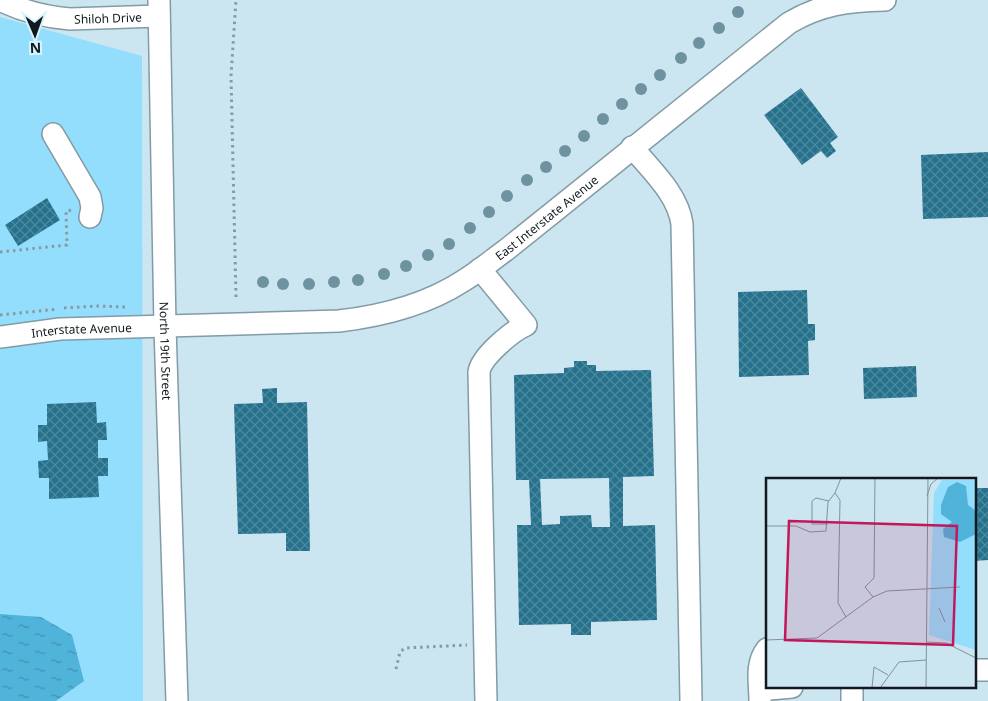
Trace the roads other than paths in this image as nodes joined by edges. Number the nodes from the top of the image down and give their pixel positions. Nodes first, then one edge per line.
1 (0, 0) edge
2 (885, 0) edge
3 (159, 8) edge
4 (52, 134) dead end
5 (632, 147) junction
6 (91, 212) road end
7 (480, 269) junction
8 (165, 326) junction
9 (0, 337) edge
10 (766, 651) edge
11 (788, 688) edge
12 (852, 688) edge
13 (760, 696) edge
14 (178, 701) edge
15 (486, 701) edge
16 (691, 701) edge
17 (852, 701) edge

1 - 3 street, Shiloh Drive
2 - 5 street, East Interstate Avenue
3 - 8 street, North 19th Street
4 - 6 street
5 - 7 street, East Interstate Avenue
5 - 16 street
7 - 8 street, East Interstate Avenue
7 - 15 street
8 - 9 street, Interstate Avenue
8 - 14 street, North 19th Street
10 - 13 street
11 - 13 street
12 - 17 street

